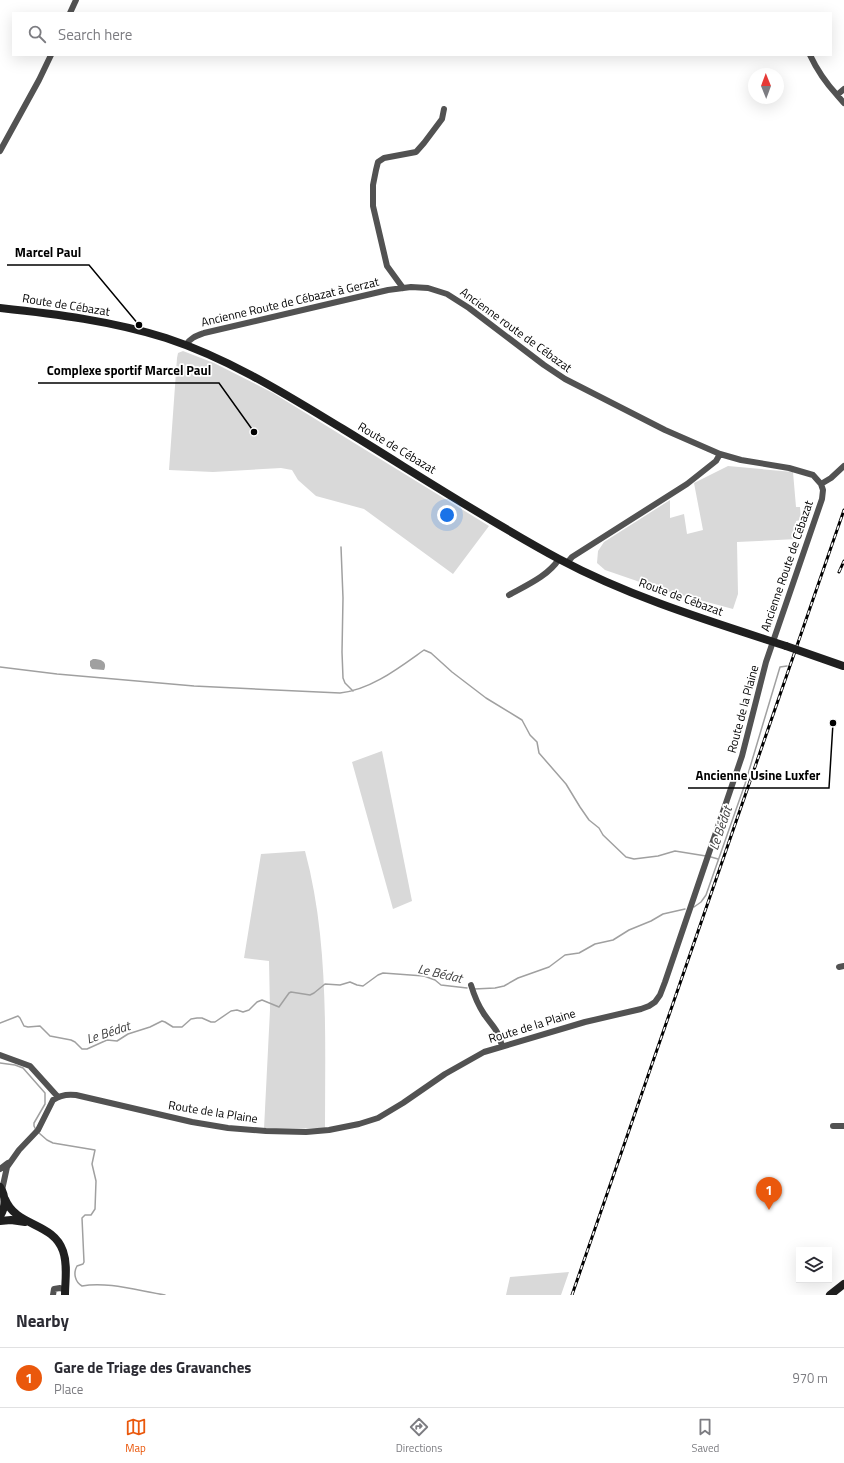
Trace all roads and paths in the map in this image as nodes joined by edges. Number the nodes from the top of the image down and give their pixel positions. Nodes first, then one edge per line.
1 (76, 0) edge
2 (70, 12) edge
3 (50, 56) edge
4 (810, 56) edge
5 (844, 89) edge
6 (837, 95) junction
7 (844, 103) edge
8 (444, 109) dead end
9 (0, 151) edge
10 (403, 288) junction
11 (0, 308) edge
12 (186, 346) junction
13 (720, 454) junction
14 (844, 466) edge
15 (821, 484) junction
16 (563, 561) junction
17 (509, 595) dead end
18 (773, 642) junction
19 (843, 666) edge
20 (471, 985) dead end
21 (502, 1046) junction
22 (0, 1055) edge
23 (58, 1097) junction
24 (833, 1126) dead end
25 (844, 1126) edge
26 (12, 1159) junction
27 (0, 1169) edge
28 (1, 1188) edge
29 (5, 1199) junction
30 (0, 1216) edge
31 (0, 1221) edge
32 (31, 1223) junction
33 (844, 1284) edge
34 (65, 1292) edge
35 (53, 1295) edge
36 (830, 1295) edge

1 - 2 street
3 - 9 street
4 - 6 street
5 - 6 street
6 - 7 street
8 - 10 street
10 - 12 street, Ancienne Route de Cébazat à Gerzat
10 - 13 street, Ancienne route de Cébazat
11 - 12 main road, Route de Cébazat
12 - 16 main road, Route de Cébazat
13 - 15 street
13 - 16 street
14 - 15 street
15 - 18 street, Ancienne Route de Cébazat
16 - 17 street
16 - 18 main road, Route de Cébazat
18 - 19 main road, Route de Cébazat, bridge
18 - 21 street, Route de la Plaine
20 - 21 street
21 - 23 street, Route de la Plaine
22 - 23 street
23 - 26 street
24 - 25 street
26 - 27 street
26 - 28 street
28 - 29 main road
29 - 30 main road
29 - 32 main road
31 - 32 main road
32 - 34 main road
33 - 36 main road
34 - 35 street

